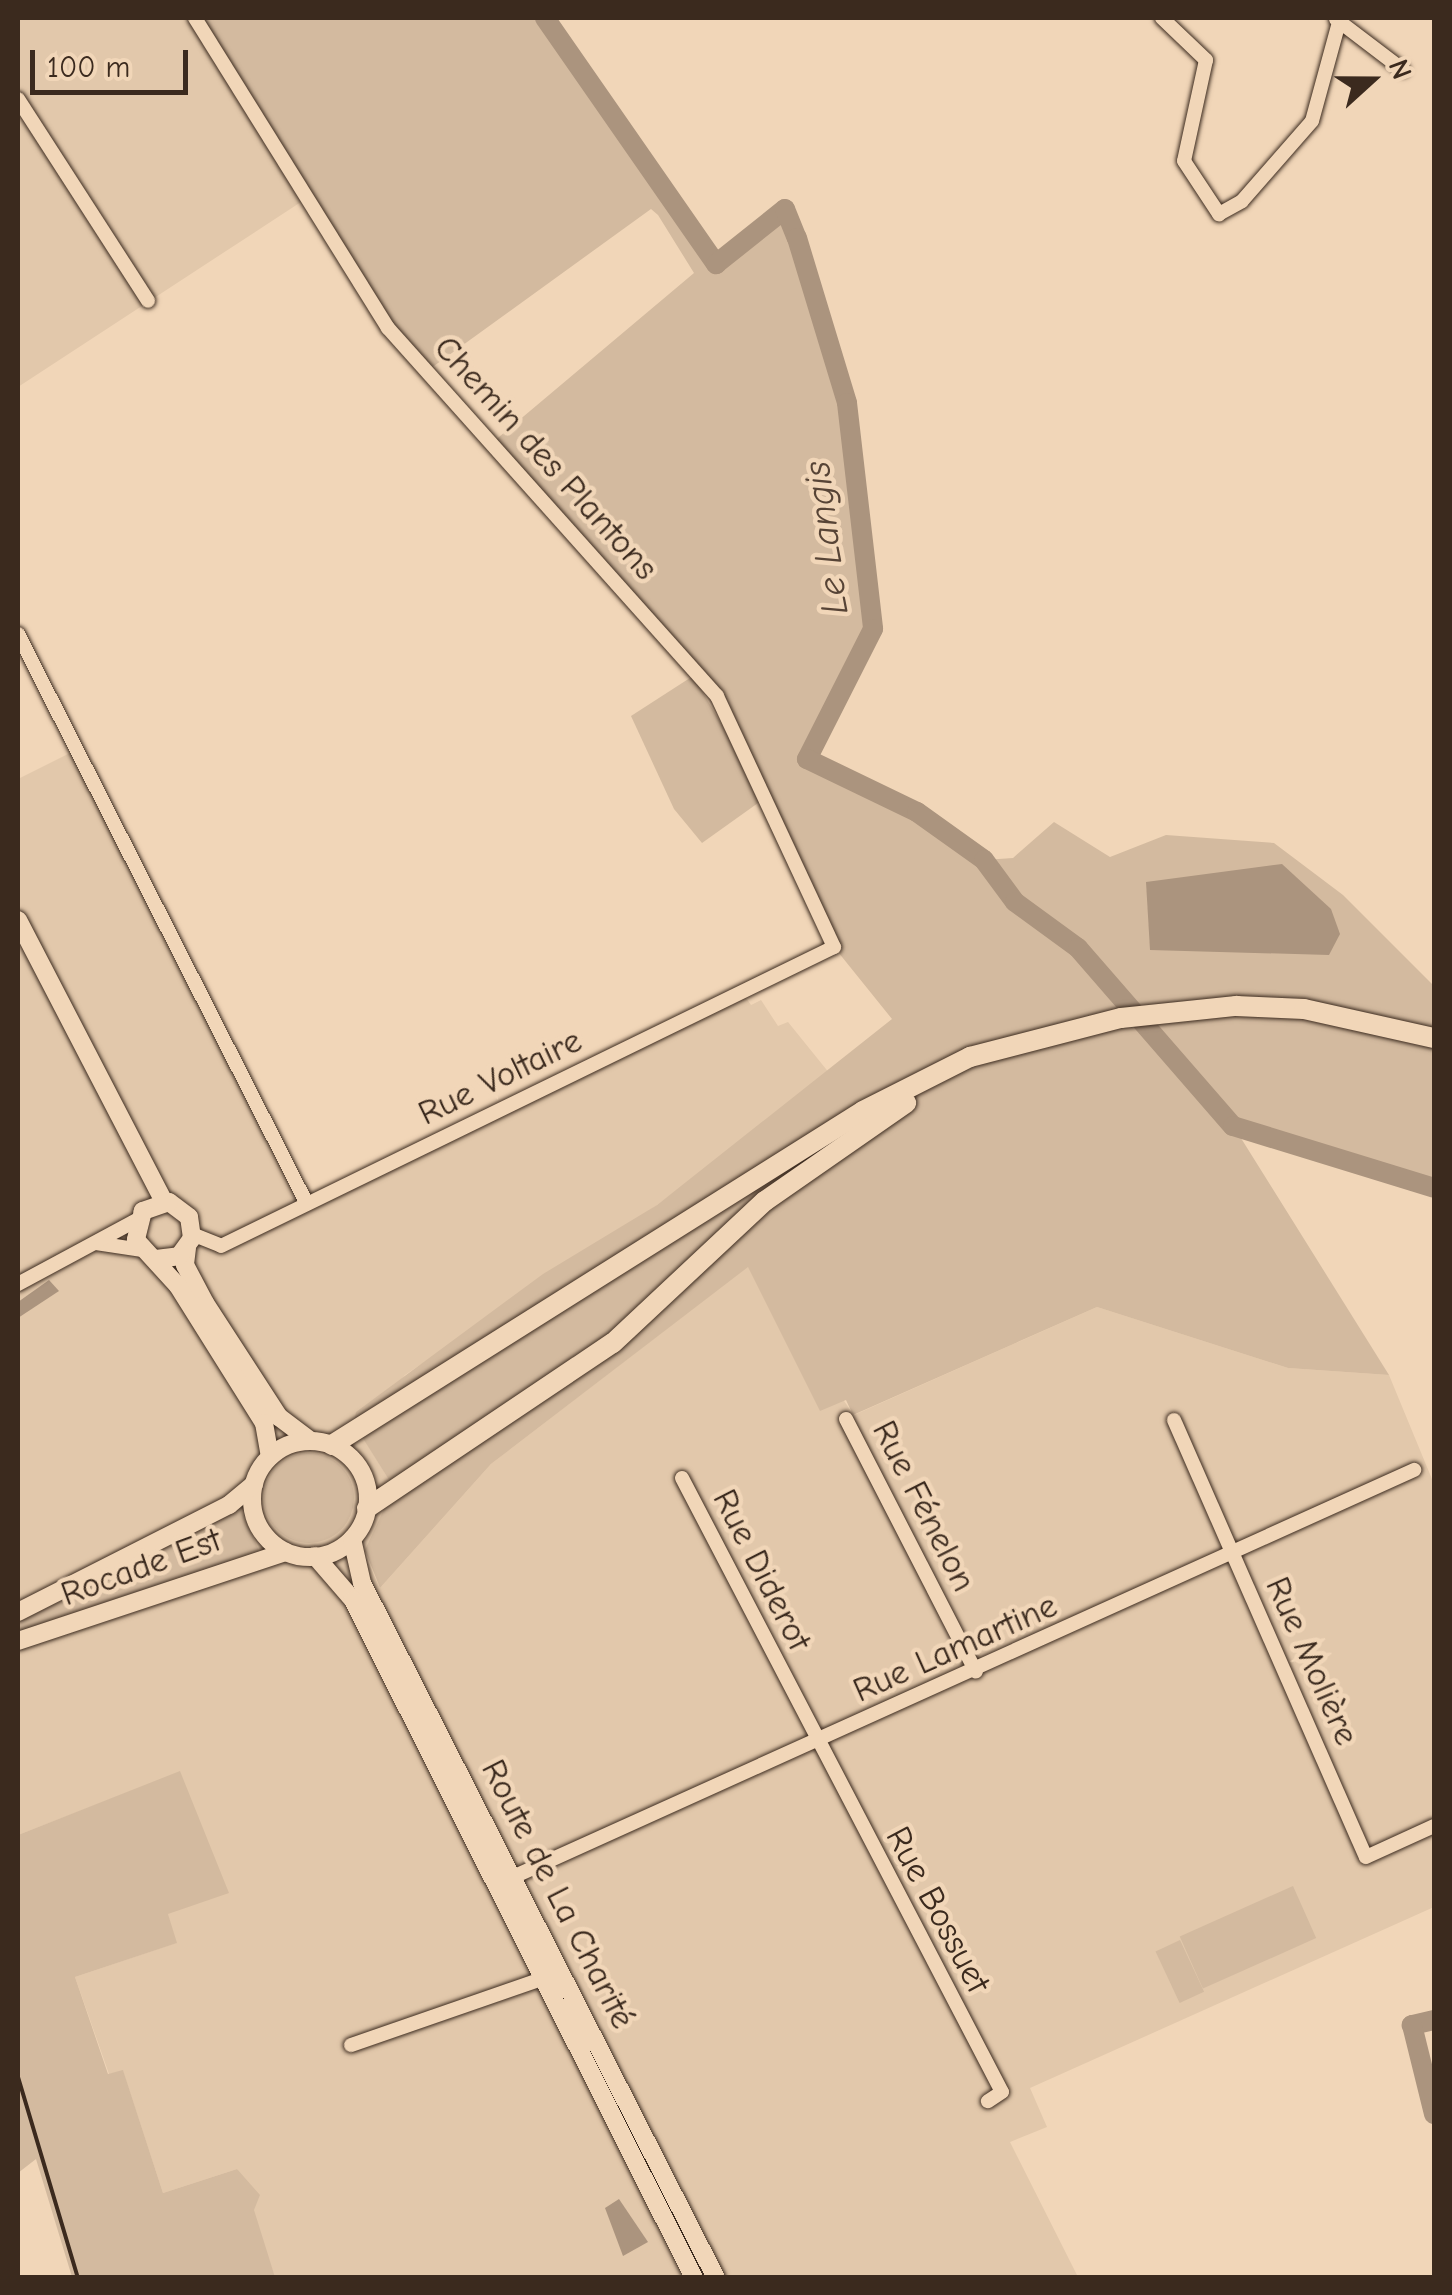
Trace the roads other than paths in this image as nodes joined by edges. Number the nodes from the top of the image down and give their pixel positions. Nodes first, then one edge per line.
1 (195, 18) edge
2 (1162, 18) edge
3 (1337, 20) edge
4 (1403, 70) dead end
5 (18, 100) edge
6 (34, 124) junction
7 (18, 135) edge
8 (148, 302) dead end
9 (18, 634) edge
10 (18, 920) edge
11 (834, 947) joint
12 (1434, 1038) edge
13 (1013, 1044) junction
14 (138, 1158) junction
15 (164, 1202) junction
16 (307, 1204) junction
17 (141, 1214) junction
18 (91, 1241) junction
19 (190, 1241) junction
20 (149, 1254) junction
21 (18, 1284) edge
22 (846, 1420) dead end
23 (1174, 1420) dead end
24 (310, 1440) junction
25 (332, 1445) junction
26 (270, 1456) junction
27 (1414, 1470) dead end
28 (682, 1478) dead end
29 (254, 1484) junction
30 (367, 1508) junction
31 (352, 1539) junction
32 (286, 1552) junction
33 (316, 1556) junction
34 (1233, 1556) junction
35 (18, 1612) edge
36 (18, 1641) edge
37 (976, 1672) junction
38 (815, 1742) junction
39 (1434, 1826) edge
40 (513, 1876) junction
41 (545, 1978) junction
42 (351, 2045) dead end
43 (988, 2100) dead end
44 (694, 2278) edge
45 (716, 2278) edge

1 - 11 street, Chemin des Plantons
2 - 3 street
3 - 4 street
5 - 6 street
6 - 7 street
6 - 8 street
9 - 16 street
10 - 14 main road
11 - 16 street, Rue Voltaire
12 - 13 highway
13 - 25 highway
13 - 30 highway
14 - 15 main road
14 - 17 main road
15 - 17 main road
15 - 19 main road
16 - 19 street, Rue Voltaire
17 - 18 street
17 - 20 main road
18 - 20 street
18 - 21 street
19 - 20 main road
19 - 24 main road
20 - 26 main road
22 - 37 street, Rue Fénelon
23 - 34 street, Rue Molière
24 - 25 main road
24 - 26 main road
25 - 30 main road
26 - 29 main road
27 - 34 street, Rue Lamartine
28 - 38 street, Rue Diderot
29 - 32 main road
29 - 35 main road, Rocade Est
30 - 31 main road
31 - 33 main road
31 - 40 main road, Route de La Charité
32 - 33 main road
32 - 36 main road, Rocade Est
33 - 41 main road, Route de La Charité
34 - 37 street, Rue Lamartine
34 - 39 street, Rue Molière
37 - 38 street, Rue Lamartine
38 - 40 street, Rue Lamartine
38 - 43 street, Rue Bossuet
40 - 45 main road, Route de La Charité
41 - 42 street
41 - 44 main road, Route de La Charité

